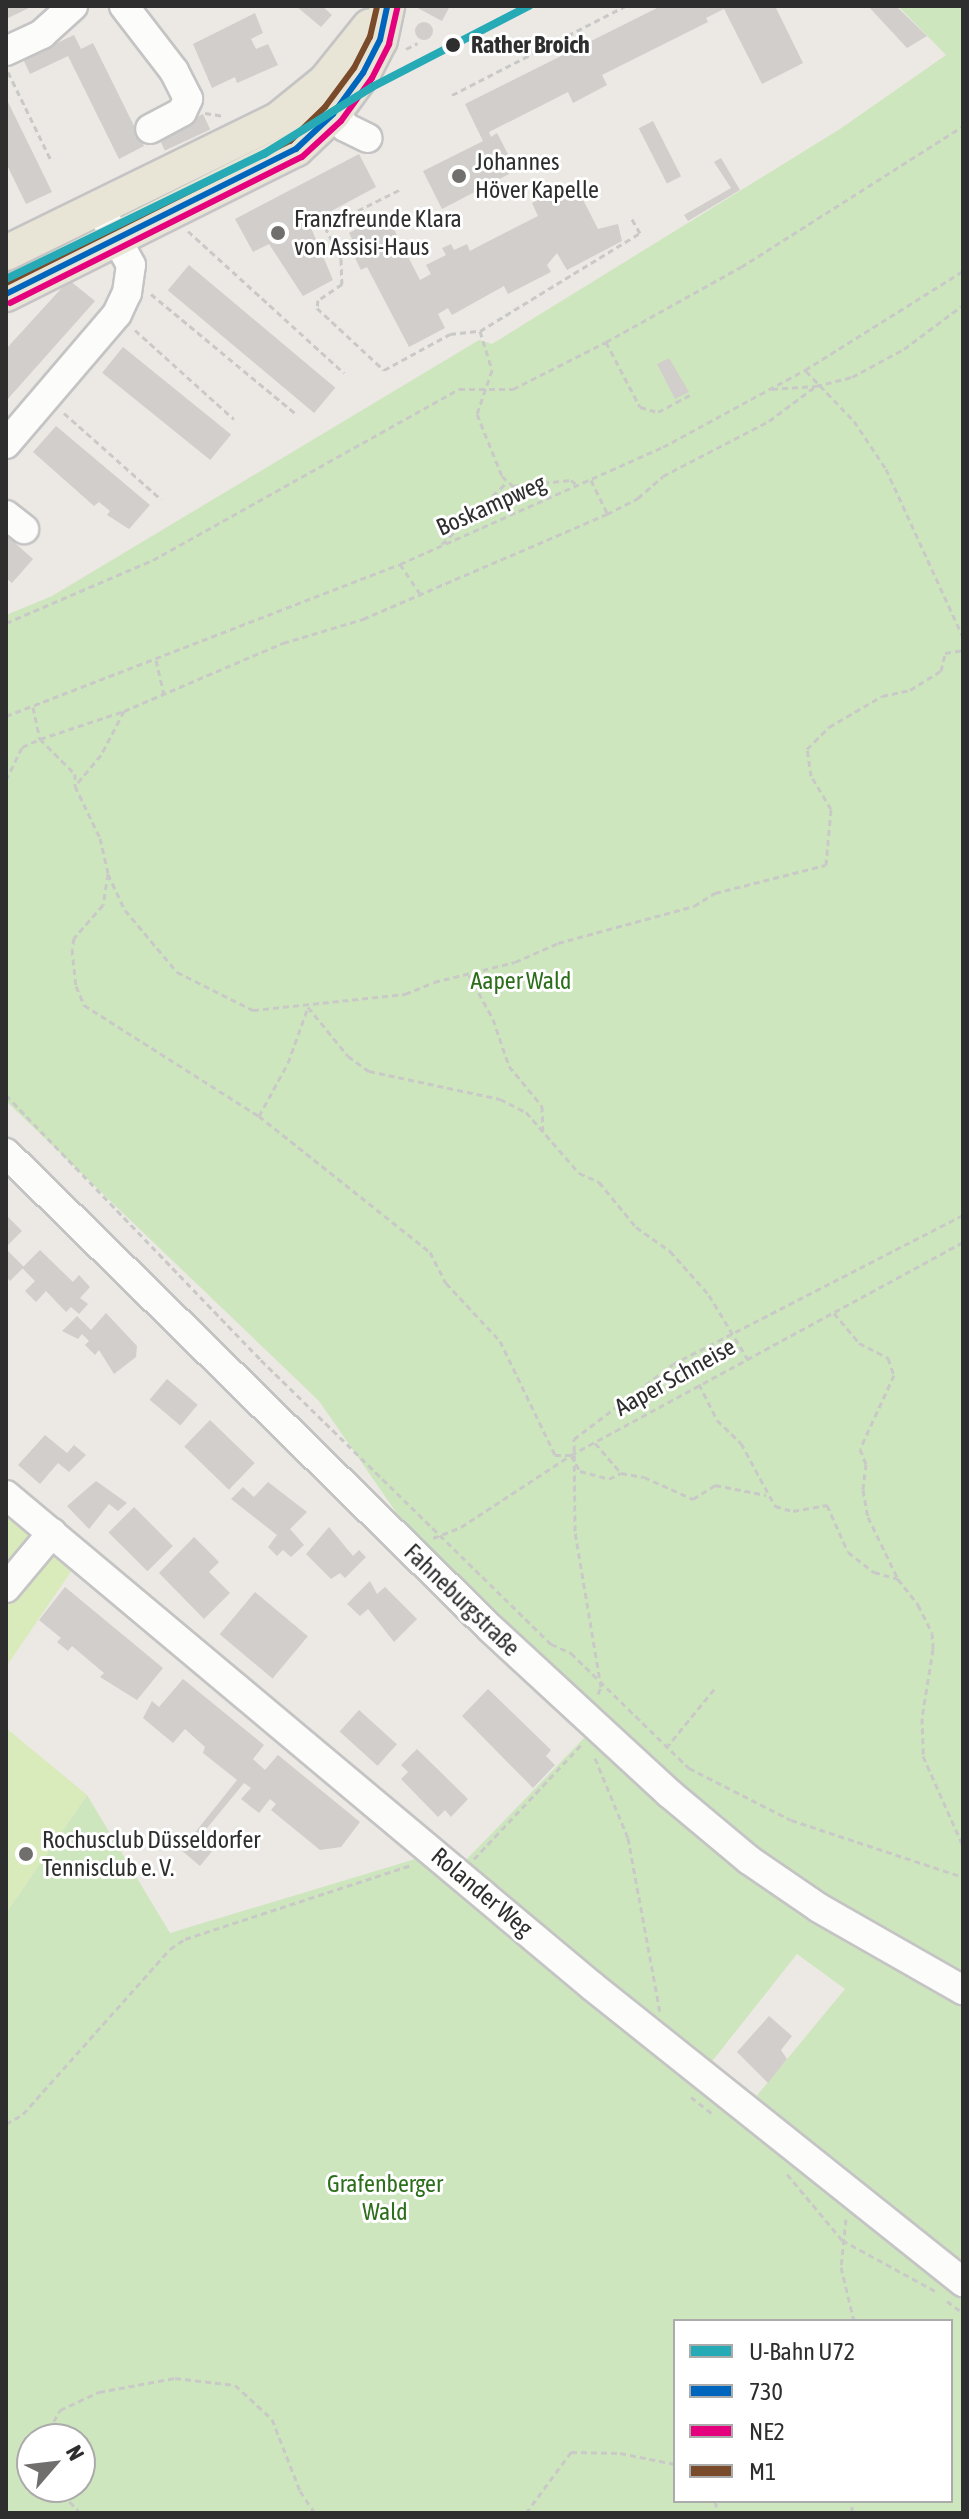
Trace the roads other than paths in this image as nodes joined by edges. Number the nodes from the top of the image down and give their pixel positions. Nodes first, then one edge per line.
1 (73, 6) edge
2 (124, 6) edge
3 (385, 11) edge
4 (6, 51) edge
5 (326, 81) junction
6 (333, 114) junction
7 (150, 129) dead end
8 (368, 138) dead end
9 (100, 209) junction
10 (116, 241) junction
11 (6, 253) edge
12 (6, 294) edge
13 (6, 444) edge
14 (6, 1153) edge
15 (6, 1495) edge
16 (52, 1533) junction
17 (6, 1588) edge
18 (963, 1990) edge
19 (963, 2282) edge

1 - 4 street
2 - 7 street
3 - 5 main road
3 - 6 main road
5 - 6 street
5 - 9 main road
6 - 8 street
6 - 10 main road
9 - 10 street
9 - 11 main road
10 - 12 main road
10 - 13 street
14 - 18 street, Fahneburgstraße
15 - 16 street, Rolander Weg
16 - 17 street
16 - 19 street, Rolander Weg

